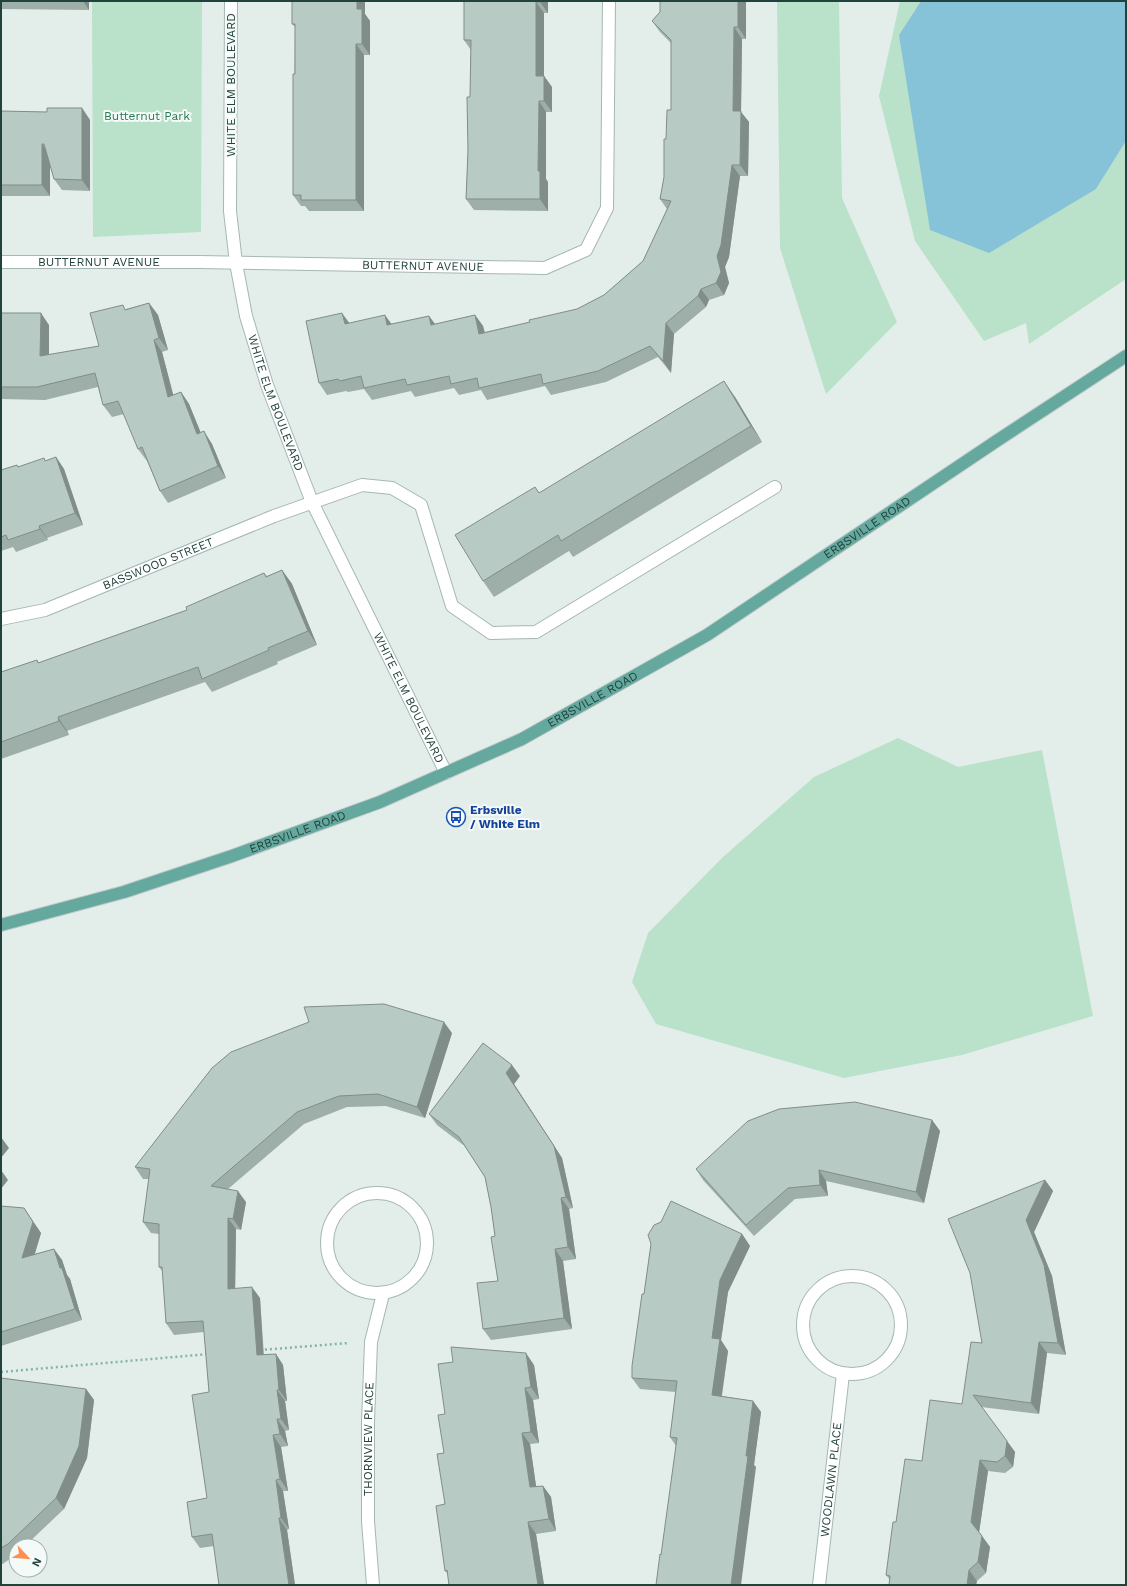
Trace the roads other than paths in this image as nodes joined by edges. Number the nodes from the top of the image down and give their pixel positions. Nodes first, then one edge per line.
1 (231, 1) edge
2 (609, 1) edge
3 (1, 262) edge
4 (236, 263) junction
5 (1126, 356) edge
6 (776, 487) dead end
7 (312, 502) junction
8 (1, 619) edge
9 (446, 773) junction
10 (1, 925) edge
11 (383, 1294) junction
12 (843, 1374) junction
13 (373, 1585) edge
14 (819, 1585) edge

1 - 4 street, WHITE ELM BOULEVARD
2 - 4 street, BUTTERNUT AVENUE
3 - 4 street, BUTTERNUT AVENUE
4 - 7 street, WHITE ELM BOULEVARD
5 - 9 main road, ERBSVILLE ROAD
6 - 7 street, BASSWOOD STREET
7 - 8 street, BASSWOOD STREET
7 - 9 street, WHITE ELM BOULEVARD
9 - 10 main road, ERBSVILLE ROAD
11 - 11 street
11 - 13 street, THORNVIEW PLACE
12 - 12 street
12 - 14 street, WOODLAWN PLACE

